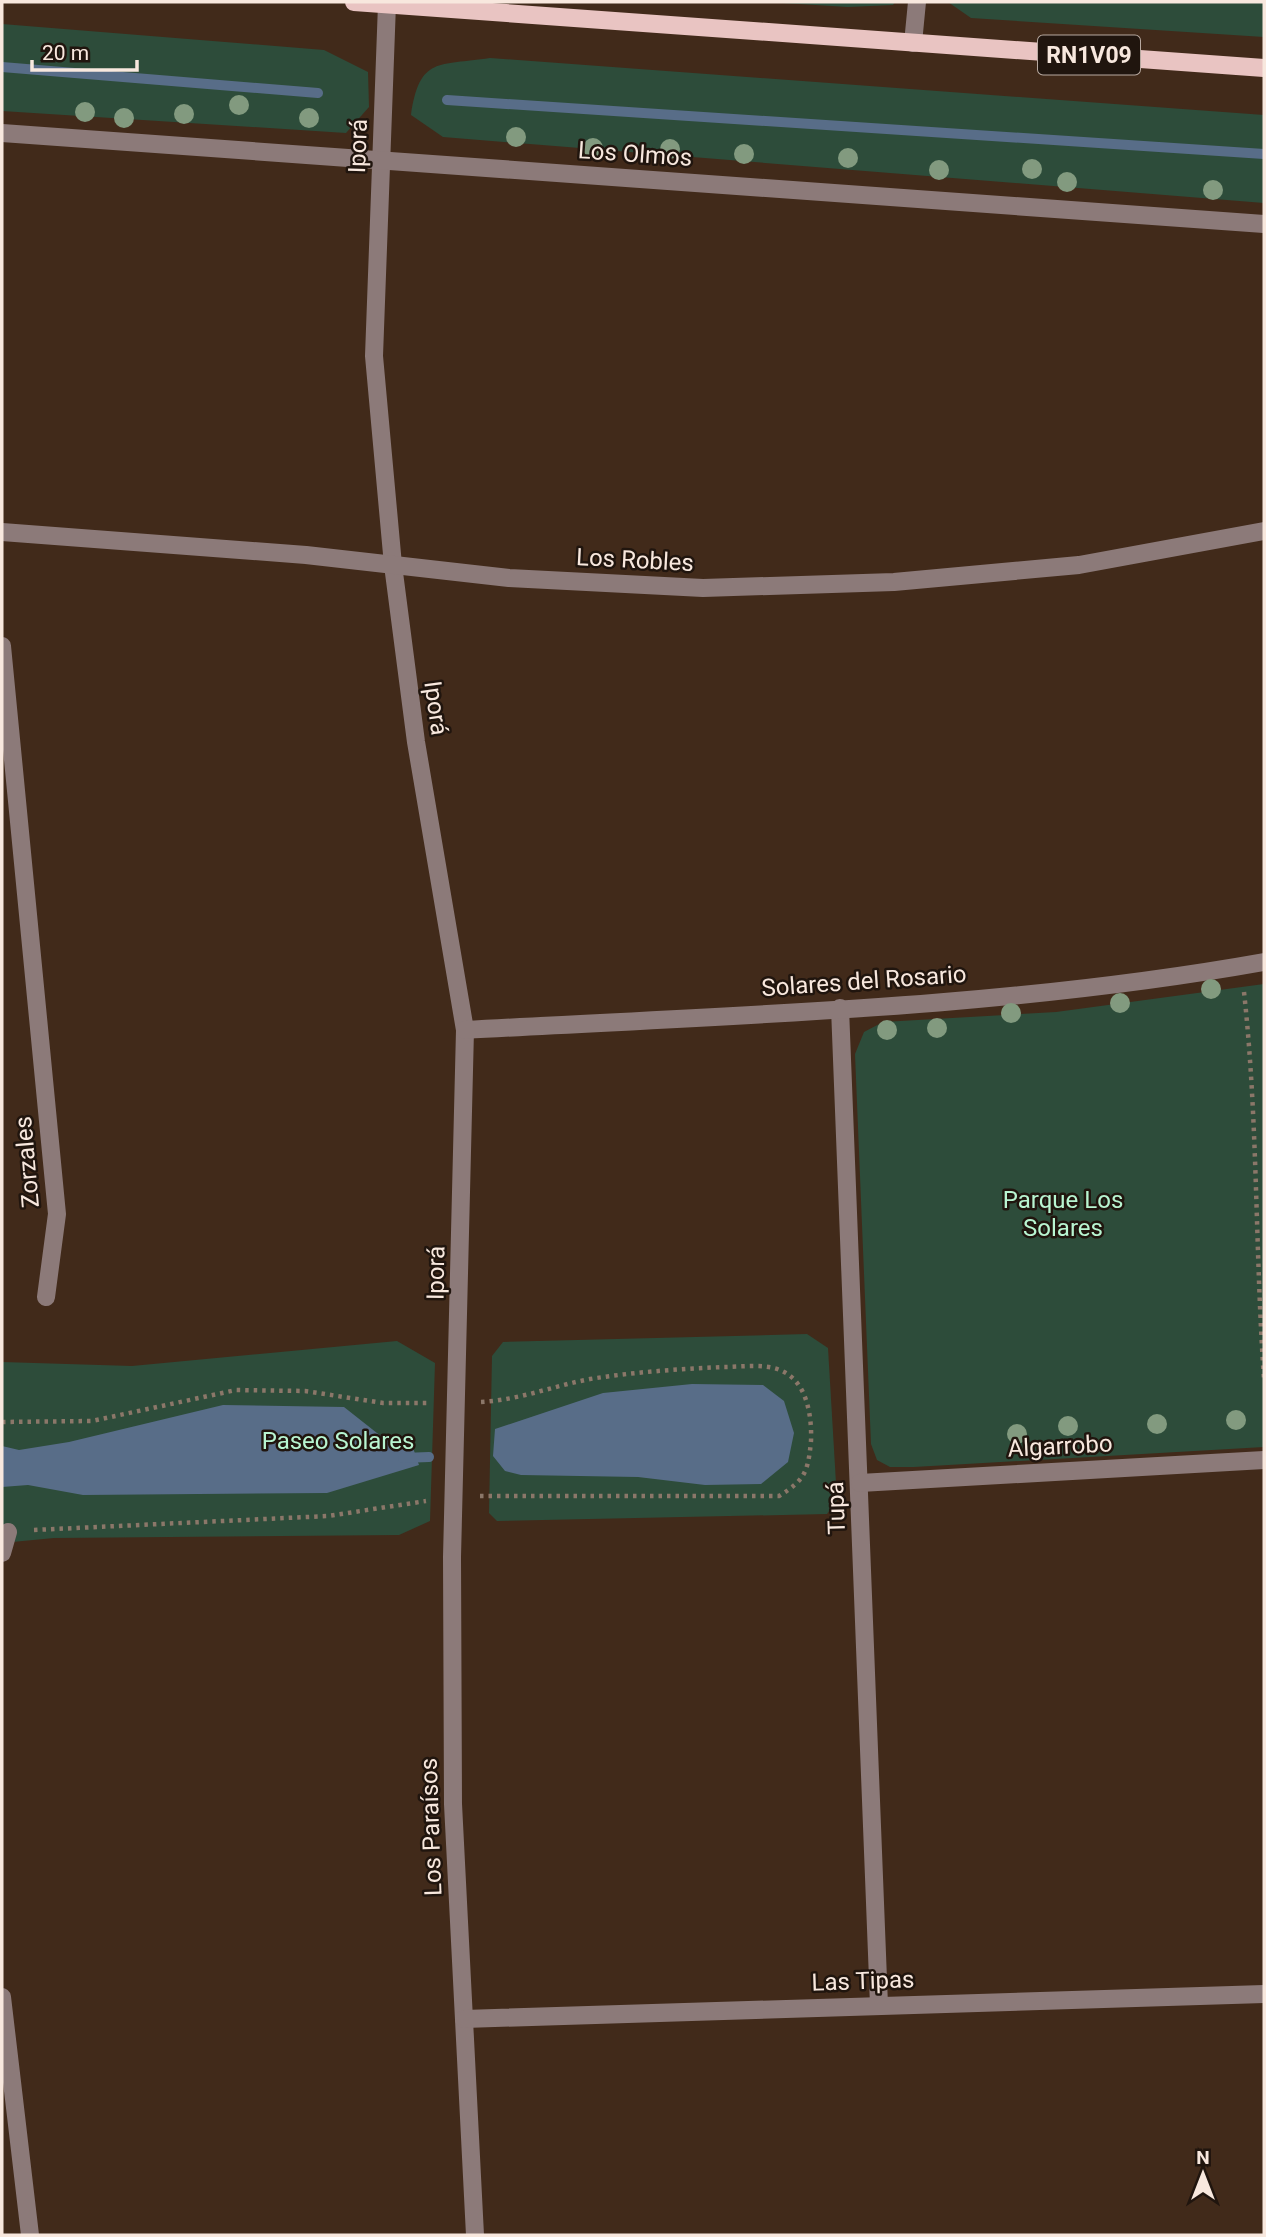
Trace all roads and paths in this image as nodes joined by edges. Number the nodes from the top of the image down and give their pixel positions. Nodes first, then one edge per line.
1 (354, 2) edge
2 (917, 2) edge
3 (387, 4) junction
4 (914, 43) junction
5 (1264, 68) edge
6 (2, 133) edge
7 (382, 161) junction
8 (1264, 224) edge
9 (1264, 531) edge
10 (2, 532) edge
11 (393, 565) junction
12 (2, 646) edge
13 (1264, 962) edge
14 (1241, 966) junction
15 (840, 1008) junction
16 (465, 1030) junction
17 (1264, 1285) edge
18 (1257, 1286) junction
19 (46, 1297) dead end
20 (1264, 1379) edge
21 (457, 1409) junction
22 (2, 1422) edge
23 (1264, 1460) edge
24 (859, 1483) junction
25 (454, 1497) junction
26 (8, 1532) joint
27 (2, 1553) edge
28 (1264, 1994) edge
29 (2, 1997) edge
30 (879, 2005) junction
31 (464, 2019) junction
32 (30, 2235) edge
33 (475, 2235) edge

1 - 3 main road, RN1V09
2 - 4 street
3 - 4 main road, RN1V09
3 - 7 street, Iporá
4 - 5 main road, RN1V09
6 - 7 street, Los Olmos
7 - 8 street, Los Olmos
7 - 11 street, Iporá
9 - 11 street, Los Robles
10 - 11 street, Los Robles
11 - 16 street, Iporá
12 - 19 street, Zorzales
13 - 14 street, Solares del Rosario
14 - 15 street, Solares del Rosario
14 - 18 path
15 - 16 street, Solares del Rosario
15 - 24 street, Tupá
16 - 21 street, Iporá
17 - 18 path
18 - 20 path
21 - 22 path
21 - 25 street, Los Paraísos
21 - 25 path
23 - 24 street, Algarrobo
24 - 30 street, Tupá
25 - 26 path
25 - 31 street, Los Paraísos
26 - 27 street
28 - 30 street, Las Tipas
29 - 32 street
30 - 31 street, Las Tipas
31 - 33 street, Los Paraísos

